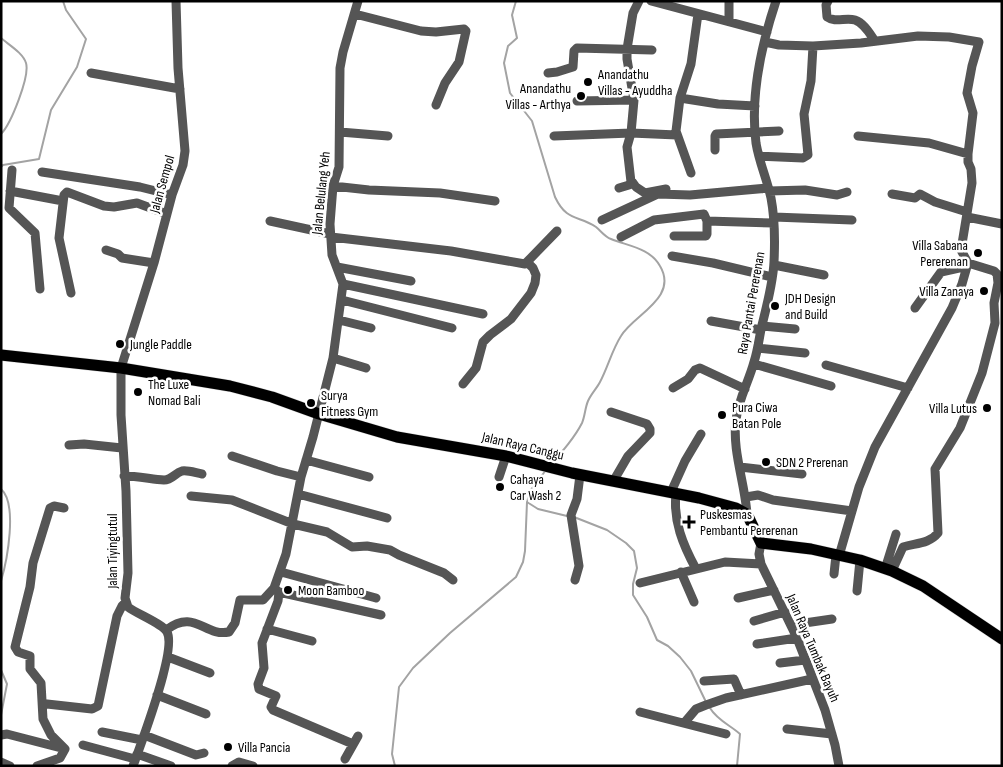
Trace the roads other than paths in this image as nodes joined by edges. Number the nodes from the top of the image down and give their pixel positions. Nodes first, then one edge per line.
1 (176, 1) edge
2 (358, 1) edge
3 (639, 1) edge
4 (651, 1) edge
5 (729, 1) edge
6 (776, 1) edge
7 (828, 1) edge
8 (355, 14) junction
9 (698, 14) junction
10 (728, 21) junction
11 (767, 32) junction
12 (875, 41) junction
13 (765, 42) junction
14 (813, 46) junction
15 (628, 49) junction
16 (652, 50) dead end
17 (548, 72) dead end
18 (91, 73) dead end
19 (180, 89) junction
20 (680, 98) junction
21 (634, 100) junction
22 (577, 101) dead end
23 (436, 105) dead end
24 (755, 106) junction
25 (779, 131) dead end
26 (340, 132) junction
27 (631, 132) junction
28 (755, 133) junction
29 (677, 134) junction
30 (388, 136) dead end
31 (554, 136) dead end
32 (858, 136) dead end
33 (716, 150) dead end
34 (968, 154) junction
35 (759, 156) junction
36 (12, 170) dead end
37 (42, 172) dead end
38 (691, 173) dead end
39 (631, 180) junction
40 (333, 186) junction
41 (619, 188) dead end
42 (666, 189) dead end
43 (769, 189) junction
44 (10, 191) junction
45 (847, 192) dead end
46 (892, 194) dead end
47 (172, 195) junction
48 (63, 201) junction
49 (495, 201) dead end
50 (167, 214) junction
51 (967, 214) junction
52 (602, 220) dead end
53 (774, 220) junction
54 (852, 220) dead end
55 (270, 221) dead end
56 (707, 221) junction
57 (1002, 224) edge
58 (557, 230) dead end
59 (330, 235) junction
60 (674, 236) dead end
61 (621, 237) dead end
62 (106, 250) dead end
63 (672, 256) dead end
64 (154, 263) junction
65 (528, 263) junction
66 (774, 265) junction
67 (968, 265) junction
68 (337, 267) junction
69 (824, 275) dead end
70 (772, 276) junction
71 (411, 281) dead end
72 (343, 284) junction
73 (40, 289) dead end
74 (71, 293) dead end
75 (342, 300) junction
76 (914, 308) dead end
77 (483, 314) dead end
78 (339, 320) junction
79 (711, 321) dead end
80 (371, 328) dead end
81 (452, 328) dead end
82 (761, 328) junction
83 (795, 329) dead end
84 (758, 348) junction
85 (806, 353) dead end
86 (1, 355) edge
87 (333, 358) junction
88 (754, 364) junction
89 (826, 364) dead end
90 (121, 368) junction
91 (366, 368) dead end
92 (462, 384) dead end
93 (831, 386) dead end
94 (673, 388) dead end
95 (908, 388) junction
96 (745, 389) junction
97 (611, 412) dead end
98 (319, 414) junction
99 (701, 434) dead end
100 (69, 445) dead end
101 (122, 448) junction
102 (232, 456) dead end
103 (506, 456) junction
104 (306, 460) junction
105 (740, 467) junction
106 (202, 474) dead end
107 (802, 474) dead end
108 (580, 475) junction
109 (124, 476) junction
110 (301, 477) junction
111 (370, 477) dead end
112 (499, 477) dead end
113 (614, 480) junction
114 (673, 493) junction
115 (298, 494) junction
116 (745, 494) junction
117 (191, 496) dead end
118 (64, 508) dead end
119 (736, 508) junction
120 (852, 511) junction
121 (747, 514) junction
122 (387, 518) dead end
123 (293, 524) junction
124 (896, 534) dead end
125 (761, 543) junction
126 (838, 555) junction
127 (860, 560) junction
128 (761, 564) junction
129 (696, 569) junction
130 (888, 570) junction
131 (281, 572) junction
132 (681, 572) junction
133 (834, 574) dead end
134 (453, 580) dead end
135 (574, 580) dead end
136 (640, 582) dead end
137 (277, 590) junction
138 (774, 590) junction
139 (857, 591) dead end
140 (376, 598) dead end
141 (738, 598) dead end
142 (126, 602) junction
143 (694, 602) dead end
144 (785, 612) junction
145 (381, 615) dead end
146 (832, 619) dead end
147 (754, 621) dead end
148 (791, 625) junction
149 (267, 629) junction
150 (166, 630) junction
151 (797, 638) junction
152 (1002, 640) edge
153 (312, 641) dead end
154 (757, 644) dead end
155 (168, 657) junction
156 (805, 660) junction
157 (780, 663) dead end
158 (210, 673) dead end
159 (812, 679) junction
160 (704, 681) dead end
161 (157, 695) junction
162 (741, 695) junction
163 (47, 704) dead end
164 (640, 712) dead end
165 (206, 714) dead end
166 (685, 722) junction
167 (787, 729) dead end
168 (102, 732) dead end
169 (726, 734) dead end
170 (832, 734) junction
171 (1, 735) edge
172 (143, 738) junction
173 (83, 745) dead end
174 (65, 749) junction
175 (204, 753) dead end
176 (345, 759) dead end
177 (135, 760) edge
178 (1, 762) edge
179 (10, 766) edge
180 (37, 766) edge
181 (171, 766) edge
182 (232, 766) edge
183 (253, 766) edge
184 (839, 766) edge

1 - 19 street, Jalan Sempol
2 - 8 street, Jalan Belulang Yeh
3 - 15 street
4 - 9 street
5 - 10 street
6 - 11 street, Raya Pantai Pererenan
7 - 12 street
8 - 23 street
8 - 26 street, Jalan Belulang Yeh
9 - 10 street
9 - 20 street
10 - 11 street
11 - 13 street, Raya Pantai Pererenan
12 - 14 street
12 - 34 street
13 - 14 street
13 - 24 street, Raya Pantai Pererenan
14 - 35 street
15 - 16 street
15 - 17 street
15 - 21 street
18 - 19 street
19 - 47 street, Jalan Sempol
20 - 24 street
20 - 29 street
21 - 22 street
21 - 27 street
24 - 28 street, Raya Pantai Pererenan
25 - 28 street
26 - 30 street
26 - 40 street, Jalan Belulang Yeh
27 - 29 street
27 - 31 street
27 - 39 street
28 - 33 street
28 - 35 street, Raya Pantai Pererenan
29 - 38 street
32 - 34 street
34 - 51 street
35 - 43 street, Raya Pantai Pererenan
36 - 44 street
37 - 47 street
39 - 41 street
39 - 42 street
40 - 49 street
40 - 59 street, Jalan Belulang Yeh
43 - 45 street
43 - 52 street
43 - 53 street, Raya Pantai Pererenan
44 - 48 street
44 - 73 street
46 - 51 street
47 - 50 street, Jalan Sempol
48 - 50 street
48 - 74 street
50 - 64 street, Jalan Sempol
51 - 57 street
51 - 67 street
53 - 54 street
53 - 56 street
53 - 66 street, Raya Pantai Pererenan
55 - 59 street
56 - 60 street
56 - 61 street
58 - 65 street
59 - 65 street
59 - 68 street, Jalan Belulang Yeh
62 - 64 street
63 - 70 street
64 - 90 street, Jalan Sempol
65 - 92 street
66 - 69 street
66 - 70 street, Raya Pantai Pererenan
67 - 76 street
67 - 95 street
67 - 130 street
68 - 71 street
68 - 72 street, Jalan Belulang Yeh
70 - 82 street, Raya Pantai Pererenan
72 - 75 street, Jalan Belulang Yeh
72 - 77 street
75 - 78 street, Jalan Belulang Yeh
75 - 81 street
78 - 80 street
78 - 87 street, Jalan Belulang Yeh
79 - 82 street
82 - 83 street
82 - 84 street, Raya Pantai Pererenan
84 - 85 street
84 - 88 street, Raya Pantai Pererenan
86 - 90 main road, Jalan Raya Canggu
87 - 91 street
87 - 98 street, Jalan Belulang Yeh
88 - 93 street
88 - 96 street, Raya Pantai Pererenan
89 - 95 street
90 - 98 main road, Jalan Raya Canggu
90 - 101 street, Jalan Tiyingtutul
94 - 96 street
95 - 120 street
96 - 105 street, Raya Pantai Pererenan
97 - 113 street
98 - 103 main road, Jalan Raya Canggu
98 - 104 street, Jalan Belulang Yeh
99 - 114 street
100 - 101 street
101 - 109 street, Jalan Tiyingtutul
102 - 110 street
103 - 108 main road, Jalan Raya Canggu
103 - 112 street
104 - 110 street, Jalan Belulang Yeh
104 - 111 street
105 - 107 street
105 - 116 street, Raya Pantai Pererenan
106 - 109 street
108 - 113 main road, Jalan Raya Canggu
108 - 135 street
109 - 142 street, Jalan Tiyingtutul
110 - 115 street, Jalan Belulang Yeh
113 - 114 main road, Jalan Raya Canggu
114 - 119 main road, Jalan Raya Canggu
114 - 129 street
115 - 122 street
115 - 123 street, Jalan Belulang Yeh
116 - 119 street
116 - 120 street
116 - 121 street, Raya Pantai Pererenan
117 - 123 street
118 - 174 street
119 - 121 main road, Jalan Raya Canggu
120 - 126 street
121 - 125 main road
123 - 131 street, Jalan Belulang Yeh
123 - 134 street
124 - 130 street
125 - 126 main road
125 - 128 street, Jalan Raya Tumbak Bayuh
126 - 127 main road
126 - 133 street
127 - 130 main road
127 - 139 street
128 - 129 street
128 - 138 street, Jalan Raya Tumbak Bayuh
129 - 132 street
130 - 152 main road
131 - 137 street, Jalan Belulang Yeh
131 - 140 street
132 - 136 street
132 - 143 street
137 - 145 street
137 - 149 street, Jalan Belulang Yeh
137 - 150 street
138 - 141 street
138 - 144 street, Jalan Raya Tumbak Bayuh
142 - 150 street, Jalan Tiyingtutul
142 - 163 street
144 - 147 street
144 - 148 street, Jalan Raya Tumbak Bayuh
146 - 148 street
148 - 151 street, Jalan Raya Tumbak Bayuh
149 - 153 street
149 - 176 street, Jalan Belulang Yeh
150 - 155 street
151 - 154 street
151 - 156 street, Jalan Raya Tumbak Bayuh
155 - 158 street
155 - 161 street
156 - 157 street
156 - 159 street, Jalan Raya Tumbak Bayuh
159 - 162 street
159 - 170 street, Jalan Raya Tumbak Bayuh
160 - 162 street
161 - 165 street
161 - 172 street
162 - 166 street
164 - 166 street
166 - 169 street
167 - 170 street
168 - 172 street
170 - 184 street, Jalan Raya Tumbak Bayuh
171 - 174 street
172 - 175 street
172 - 177 street
173 - 177 street
174 - 180 street
177 - 181 street
178 - 179 street
182 - 183 street

